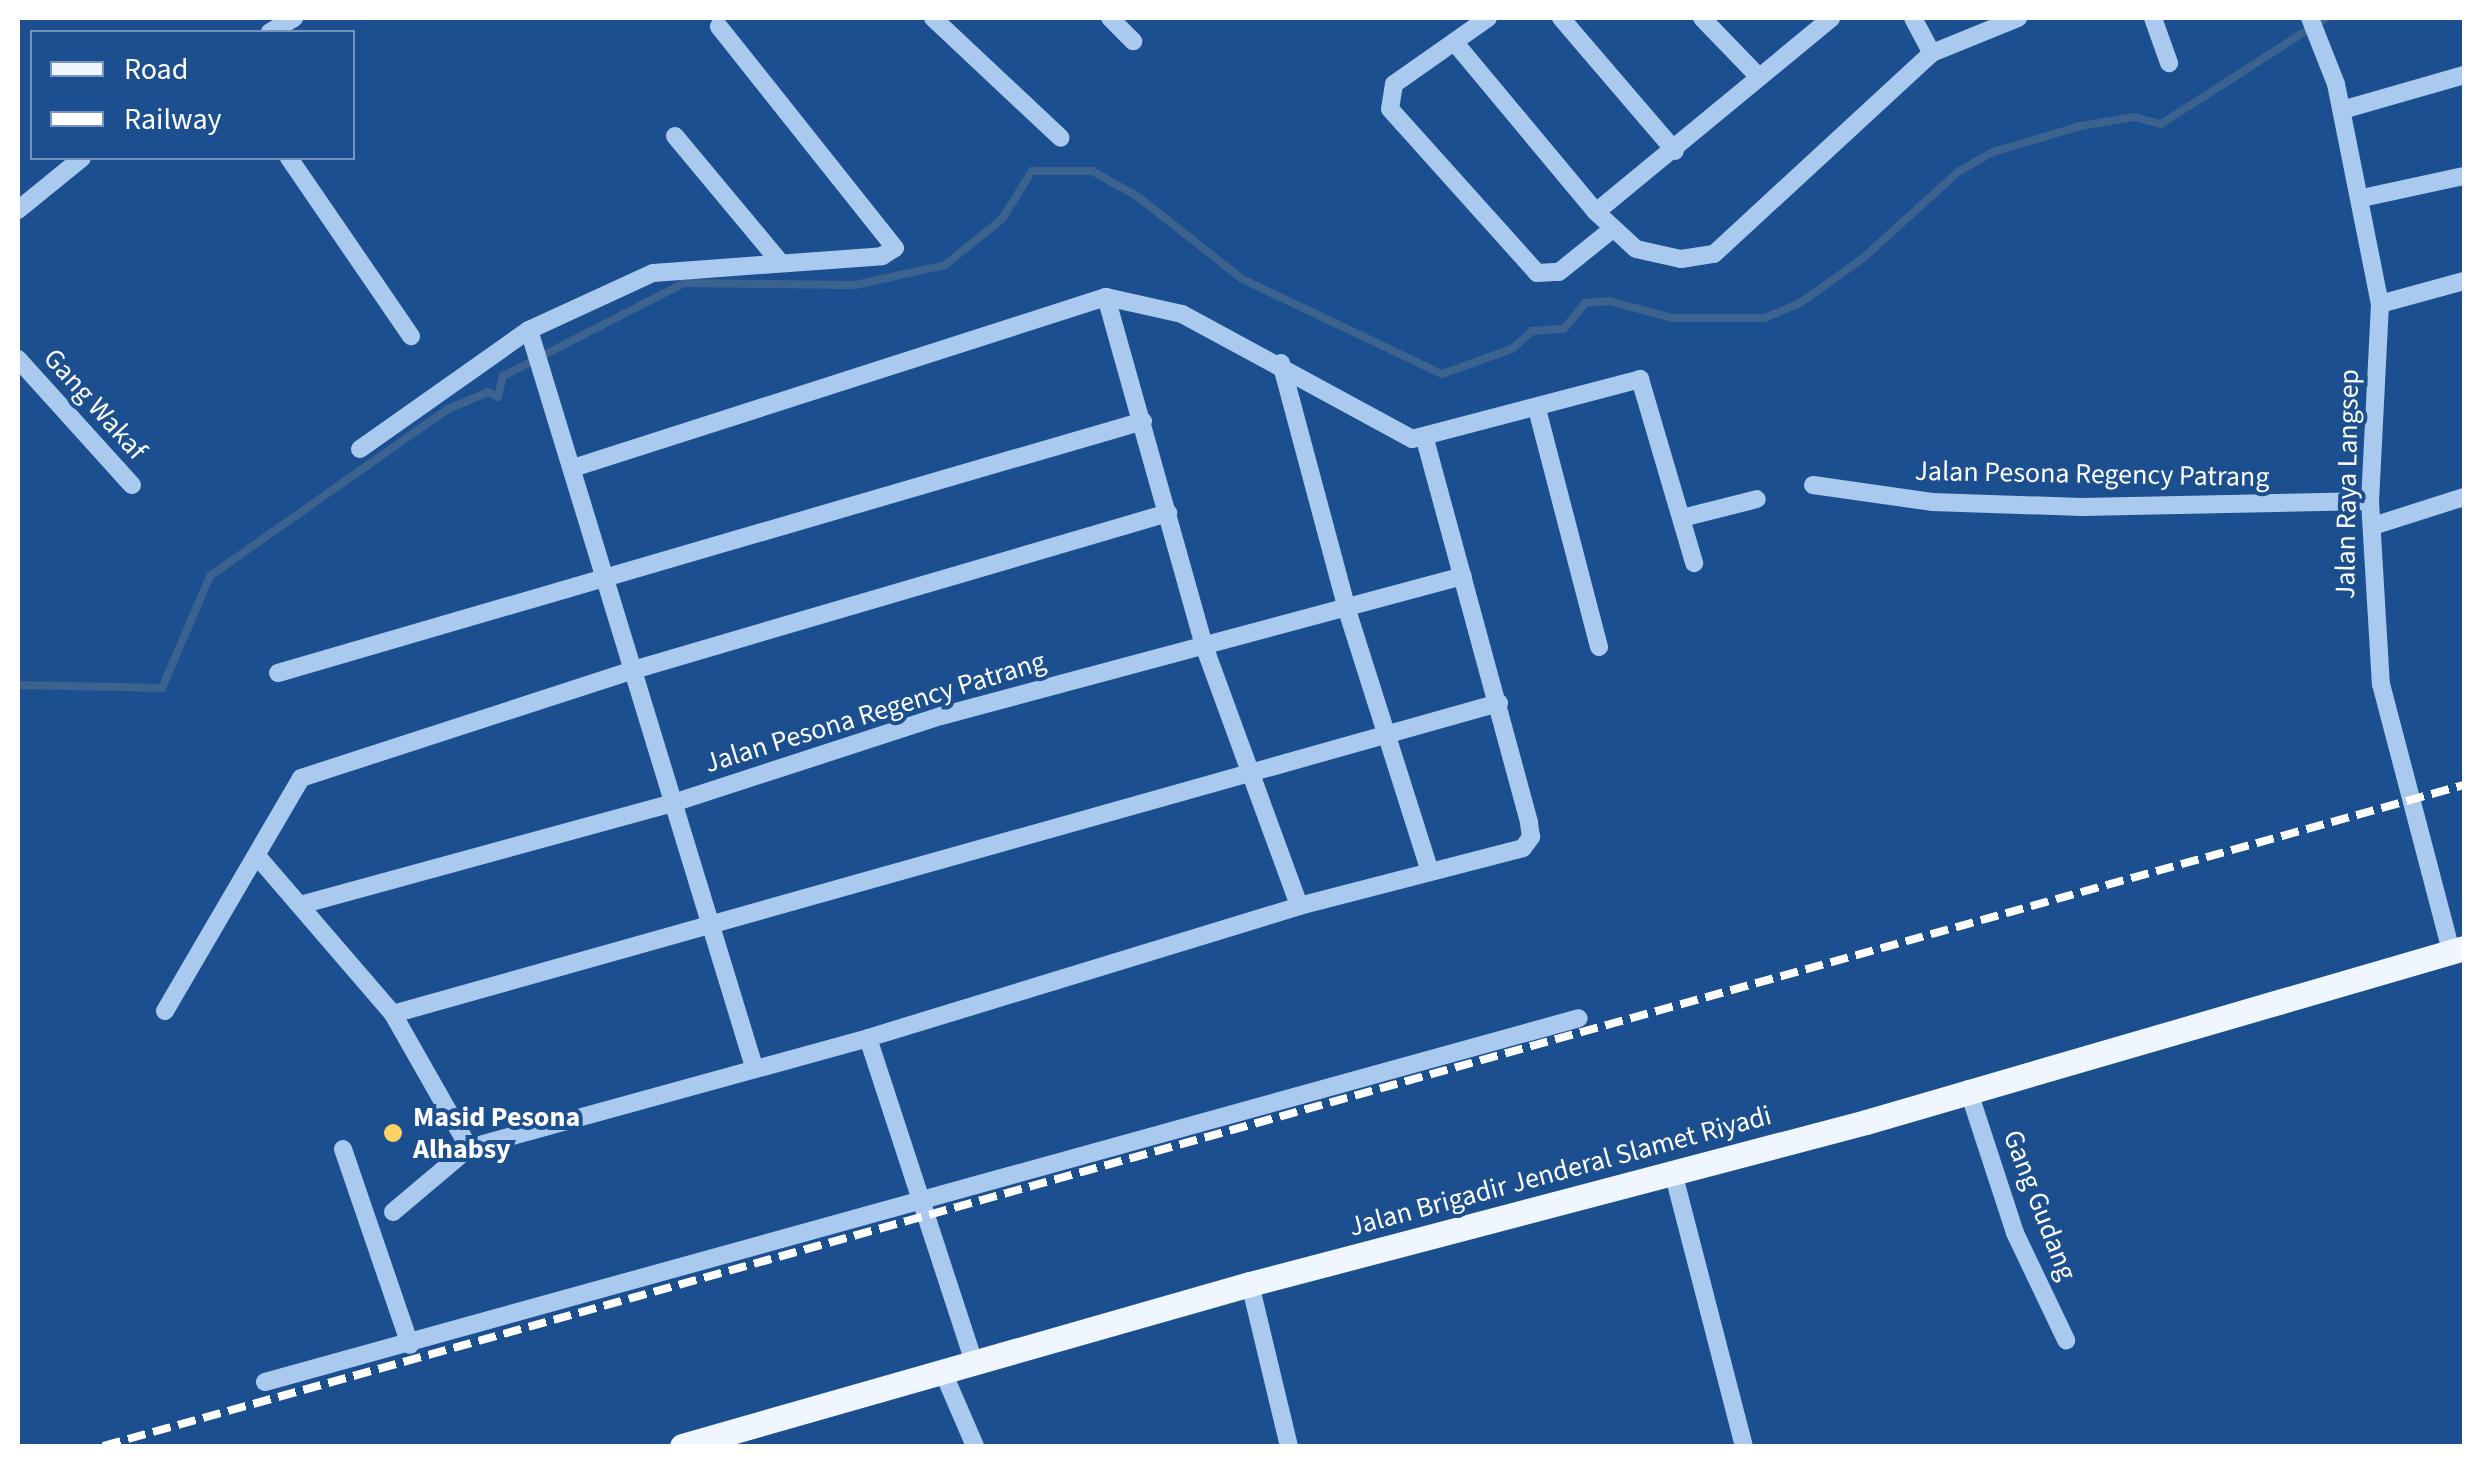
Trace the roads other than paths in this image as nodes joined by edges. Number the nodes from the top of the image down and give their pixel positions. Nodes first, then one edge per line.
1 (933, 18) edge
2 (1110, 18) edge
3 (1488, 18) edge
4 (1562, 18) edge
5 (1702, 18) edge
6 (1831, 18) edge
7 (1912, 18) edge
8 (2018, 18) edge
9 (2153, 18) edge
10 (2310, 18) edge
11 (719, 27) dead end
12 (1133, 41) dead end
13 (1456, 44) junction
14 (1932, 53) junction
15 (2169, 63) dead end
16 (2464, 75) edge
17 (1759, 77) junction
18 (2342, 110) junction
19 (675, 136) dead end
20 (1062, 138) dead end
21 (1676, 151) junction
22 (80, 160) edge
23 (289, 160) edge
24 (2464, 176) edge
25 (2362, 198) junction
26 (18, 210) edge
27 (1596, 212) junction
28 (1610, 231) junction
29 (780, 262) junction
30 (2464, 280) edge
31 (1106, 297) junction
32 (2380, 304) junction
33 (531, 335) junction
34 (411, 336) dead end
35 (18, 359) edge
36 (1281, 364) junction
37 (1537, 409) junction
38 (1143, 421) junction
39 (1425, 439) junction
40 (360, 449) dead end
41 (573, 468) junction
42 (132, 485) dead end
43 (1813, 486) dead end
44 (2464, 498) edge
45 (1757, 499) dead end
46 (2370, 501) junction
47 (1168, 513) junction
48 (1682, 518) junction
49 (2374, 526) junction
50 (1694, 563) dead end
51 (605, 576) junction
52 (1464, 576) junction
53 (1347, 610) junction
54 (1203, 644) junction
55 (1600, 647) dead end
56 (630, 671) junction
57 (278, 673) dead end
58 (1499, 703) junction
59 (1386, 733) junction
60 (1249, 769) junction
61 (676, 802) junction
62 (258, 857) junction
63 (1430, 871) junction
64 (304, 904) junction
65 (1299, 906) junction
66 (712, 923) junction
67 (2458, 949) edge
68 (165, 1011) dead end
69 (393, 1014) junction
70 (1579, 1018) dead end
71 (868, 1038) junction
72 (754, 1067) junction
73 (1968, 1088) junction
74 (470, 1148) junction
75 (343, 1149) dead end
76 (1673, 1172) junction
77 (919, 1197) junction
78 (393, 1212) dead end
79 (1250, 1284) junction
80 (2066, 1340) dead end
81 (410, 1345) junction
82 (974, 1363) junction
83 (943, 1372) junction
84 (265, 1382) dead end
85 (682, 1446) edge
86 (975, 1446) edge
87 (1289, 1446) edge
88 (1744, 1446) edge

1 - 20 street
2 - 12 street
3 - 13 street
4 - 21 street
5 - 17 street
6 - 17 street
7 - 14 street
8 - 14 street
9 - 15 street
10 - 18 street, Jalan Raya Langsep
11 - 29 street
13 - 27 street
13 - 28 street
14 - 28 street
16 - 18 street
17 - 21 street
18 - 25 street, Jalan Raya Langsep
19 - 29 street
21 - 27 street
22 - 26 street
23 - 34 street
24 - 25 street
25 - 32 street, Jalan Raya Langsep
27 - 28 street
29 - 33 street
30 - 32 street
31 - 36 street
31 - 38 street
31 - 41 street
32 - 46 street, Jalan Raya Langsep
33 - 40 street
33 - 41 street
35 - 42 street, Gang Wakaf
36 - 39 street
36 - 53 street
37 - 39 street
37 - 48 street
37 - 55 street
38 - 47 street
38 - 51 street
39 - 52 street
41 - 51 street
43 - 46 street, Jalan Pesona Regency Patrang
44 - 49 street
45 - 48 street
46 - 49 street, Jalan Raya Langsep
47 - 54 street
47 - 56 street
48 - 50 street
49 - 67 street, Jalan Raya Langsep
51 - 56 street
51 - 57 street
52 - 53 street, Jalan Pesona Regency Patrang
52 - 58 street
53 - 54 street, Jalan Pesona Regency Patrang
53 - 59 street
54 - 60 street
54 - 61 street, Jalan Pesona Regency Patrang
56 - 61 street
56 - 62 street
58 - 59 street
58 - 63 street
59 - 60 street
59 - 63 street
60 - 65 street
60 - 66 street
61 - 64 street, Jalan Pesona Regency Patrang
61 - 66 street
62 - 64 street
62 - 68 street
63 - 65 street
64 - 69 street
65 - 71 street
66 - 69 street
66 - 72 street
67 - 73 main road, Jalan Brigadir Jenderal Slamet Riyadi
69 - 74 street
70 - 77 street
71 - 72 street
71 - 77 street
72 - 74 street
73 - 76 main road, Jalan Brigadir Jenderal Slamet Riyadi
73 - 80 street, Gang Gudang
74 - 78 street
75 - 81 street
76 - 79 main road, Jalan Brigadir Jenderal Slamet Riyadi
76 - 88 street
77 - 81 street
77 - 82 street
79 - 82 main road, Jalan Brigadir Jenderal Slamet Riyadi
79 - 87 street
81 - 84 street
82 - 83 main road, Jalan Brigadir Jenderal Slamet Riyadi
83 - 85 main road, Jalan Brigadir Jenderal Slamet Riyadi
83 - 86 street

